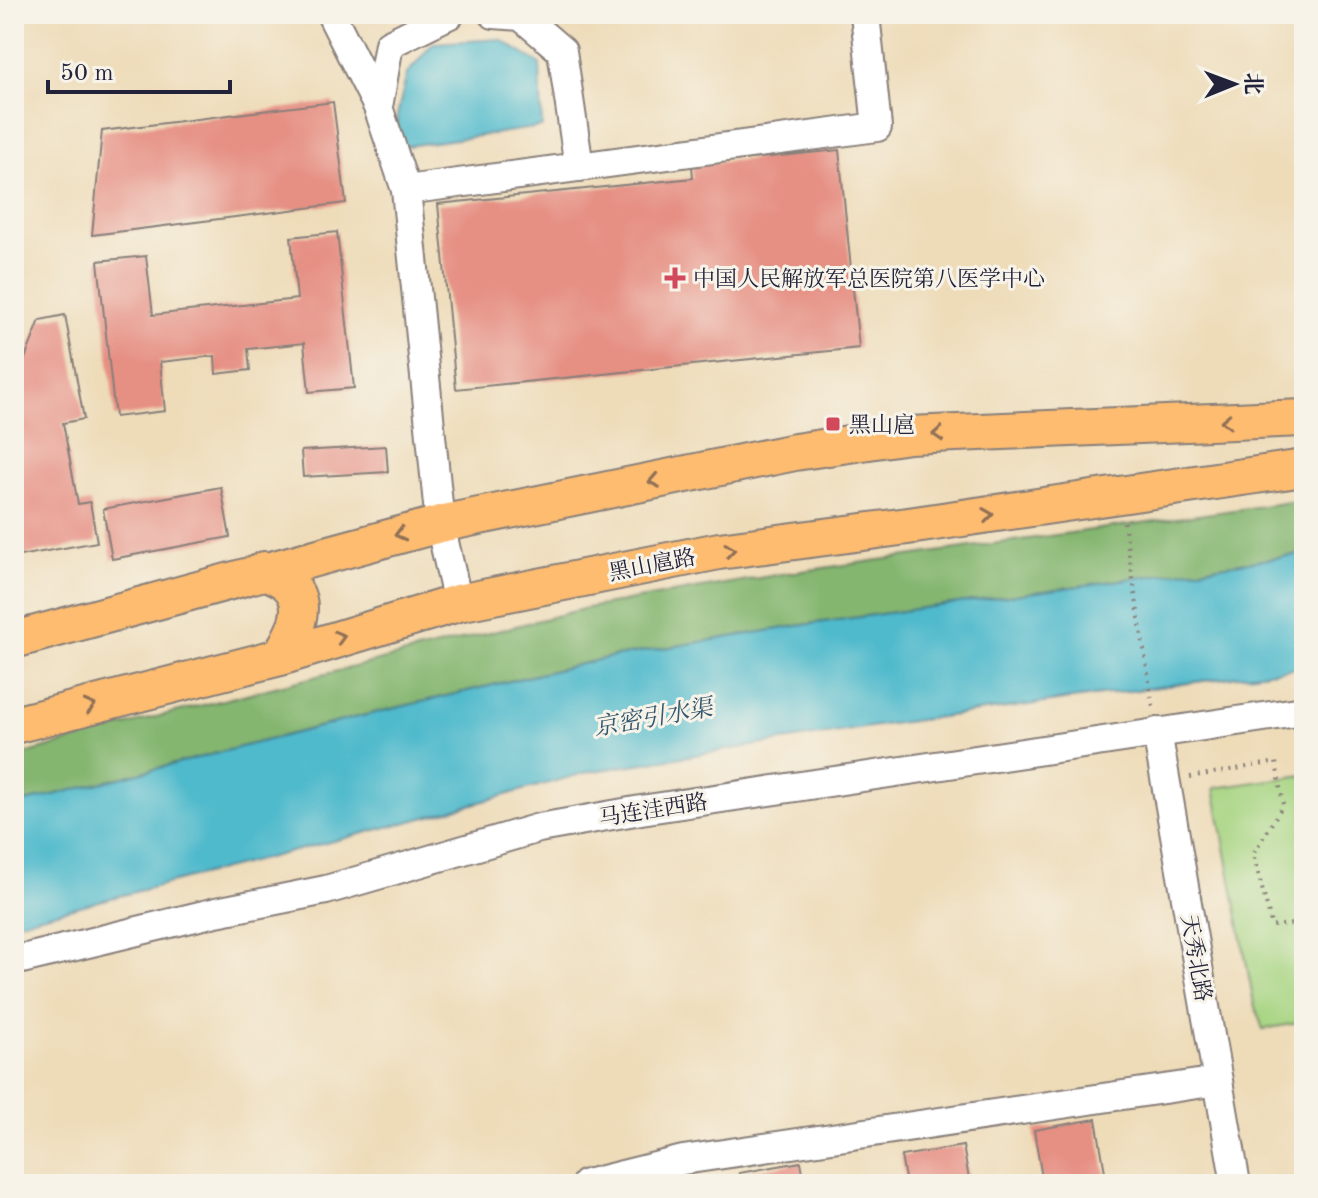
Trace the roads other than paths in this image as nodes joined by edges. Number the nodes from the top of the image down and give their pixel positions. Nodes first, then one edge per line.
1 (331, 14) edge
2 (450, 14) edge
3 (494, 14) edge
4 (865, 14) edge
5 (378, 107) junction
6 (579, 167) junction
7 (406, 190) junction
8 (1304, 418) edge
9 (1304, 468) edge
10 (440, 524) junction
11 (264, 570) junction
12 (458, 603) junction
13 (14, 640) edge
14 (280, 657) junction
15 (1304, 711) edge
16 (14, 725) edge
17 (1157, 732) junction
18 (14, 961) edge
19 (1218, 1081) junction
20 (586, 1184) edge
21 (1236, 1184) edge

1 - 5 street
2 - 5 street
3 - 6 street
4 - 6 street
5 - 7 street
6 - 7 street
7 - 10 street
8 -> 10 main road
12 -> 9 main road, 黑山扈路
10 -> 11 main road
10 - 12 street
11 - 13 main road
11 - 14 main road
14 -> 12 main road, 黑山扈路
16 -> 14 main road, 黑山扈路
15 - 17 street, 马连洼西路
17 - 18 street, 马连洼西路
17 - 19 street, 天秀北路
19 - 20 street
19 - 21 street, 天秀北路

